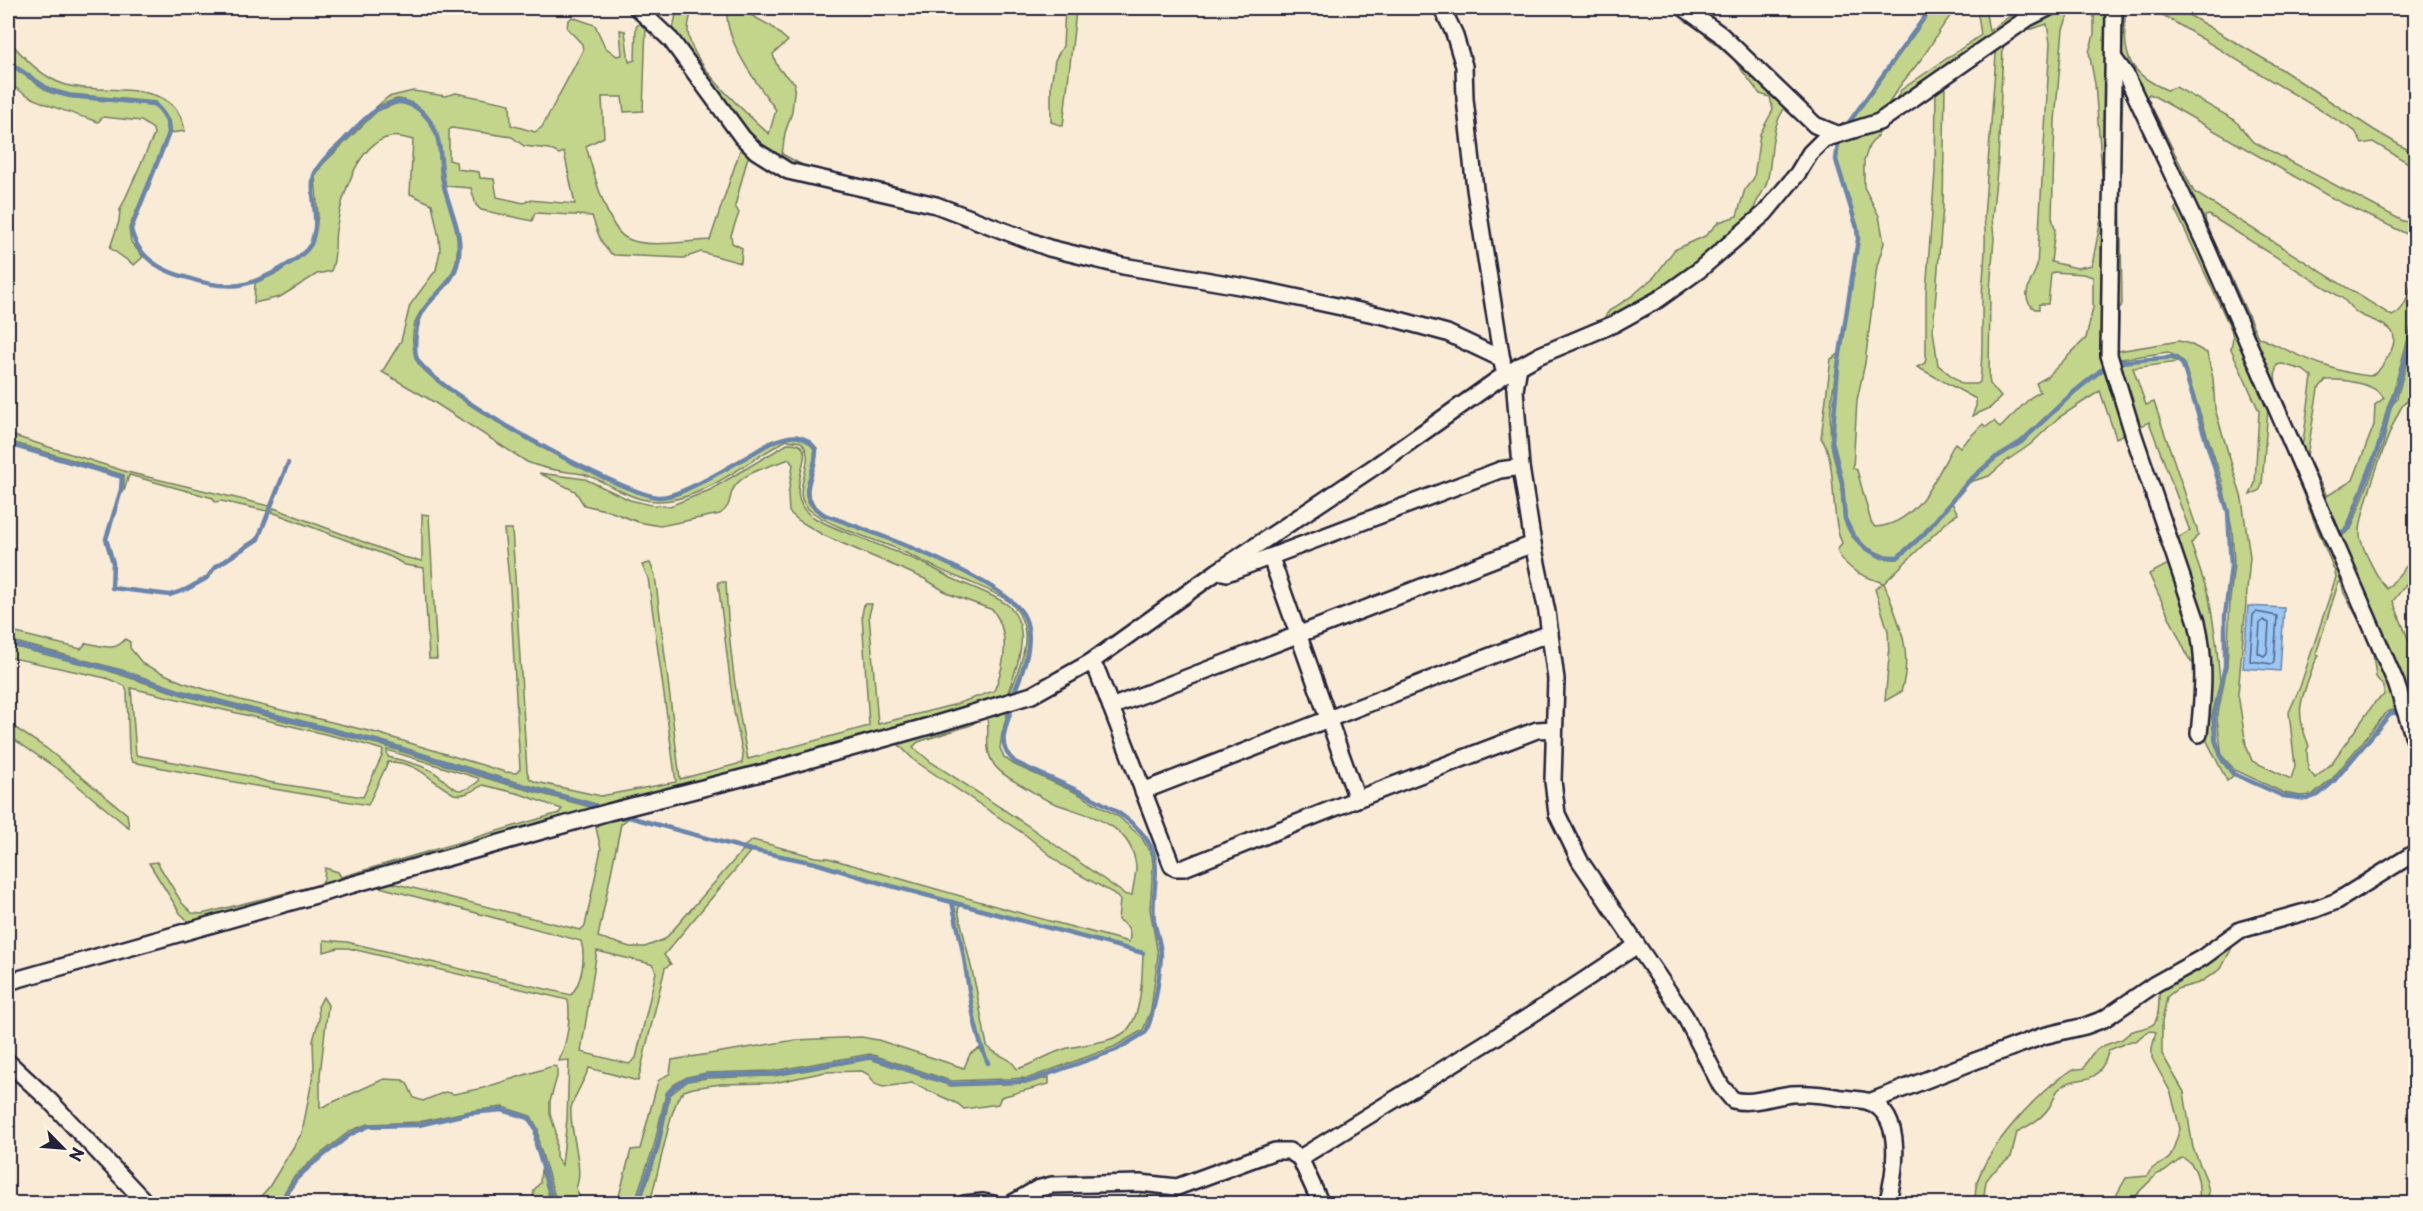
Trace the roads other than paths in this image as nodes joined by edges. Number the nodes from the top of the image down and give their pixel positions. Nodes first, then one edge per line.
1 (637, 8) edge
2 (1443, 8) edge
3 (1684, 8) edge
4 (2048, 8) edge
5 (2114, 8) edge
6 (2115, 60) junction
7 (1837, 134) junction
8 (1502, 359) junction
9 (1519, 366) junction
10 (1504, 375) junction
11 (1521, 466) junction
12 (1533, 544) junction
13 (1271, 558) junction
14 (1218, 571) junction
15 (1550, 633) junction
16 (1299, 635) junction
17 (1091, 662) junction
18 (1111, 707) junction
19 (1329, 719) junction
20 (1554, 729) junction
21 (2199, 734) dead end
22 (2415, 744) edge
23 (1143, 791) junction
24 (1357, 799) junction
25 (2415, 852) edge
26 (1636, 946) junction
27 (8, 982) edge
28 (8, 1062) edge
29 (1869, 1102) junction
30 (1300, 1158) junction
31 (147, 1203) edge
32 (964, 1203) edge
33 (994, 1203) edge
34 (1011, 1203) edge
35 (1321, 1203) edge
36 (1887, 1203) edge

1 - 8 street
2 - 8 street
3 - 7 street
4 - 7 street
5 - 6 street
6 - 21 street
6 - 22 street
7 - 9 street
8 - 10 street
9 - 10 street
9 - 11 street
10 - 14 street
11 - 12 street
11 - 13 street
12 - 15 street
12 - 16 street
13 - 14 street
13 - 16 street
14 - 17 street
15 - 19 street
15 - 20 street
16 - 18 street
16 - 19 street
17 - 18 street
17 - 27 street
18 - 23 street
19 - 23 street
19 - 24 street
20 - 24 street
20 - 26 street
23 - 24 street
25 - 29 street
26 - 29 street
26 - 30 street
28 - 31 street
29 - 36 street
30 - 34 street
30 - 35 street
32 - 33 street

